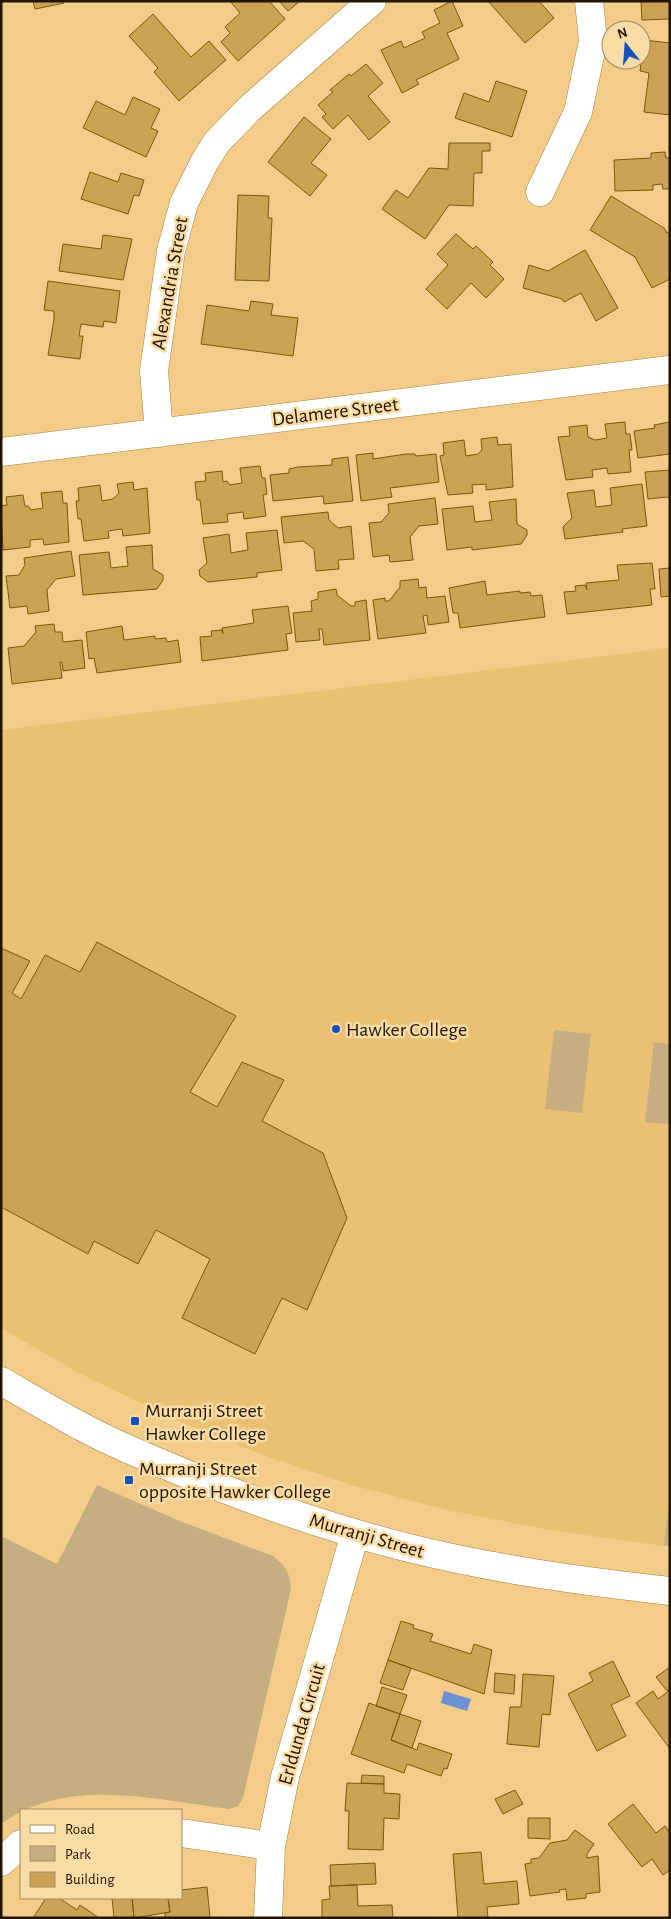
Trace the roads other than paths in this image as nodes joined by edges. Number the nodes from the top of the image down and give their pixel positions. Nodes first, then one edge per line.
1 (372, 1) edge
2 (589, 1) edge
3 (540, 192) dead end
4 (670, 370) edge
5 (158, 433) junction
6 (1, 452) edge
7 (1, 1381) edge
8 (355, 1534) junction
9 (670, 1590) edge
10 (182, 1833) edge
11 (20, 1845) edge
12 (271, 1846) junction
13 (1, 1862) edge
14 (268, 1918) edge

1 - 5 street, Alexandria Street
2 - 3 street
4 - 5 street, Delamere Street
5 - 6 street, Delamere Street
7 - 8 street, Murranji Street
8 - 9 street, Murranji Street
8 - 12 street, Erldunda Circuit
10 - 12 street
11 - 13 street
12 - 14 street, Erldunda Circuit

